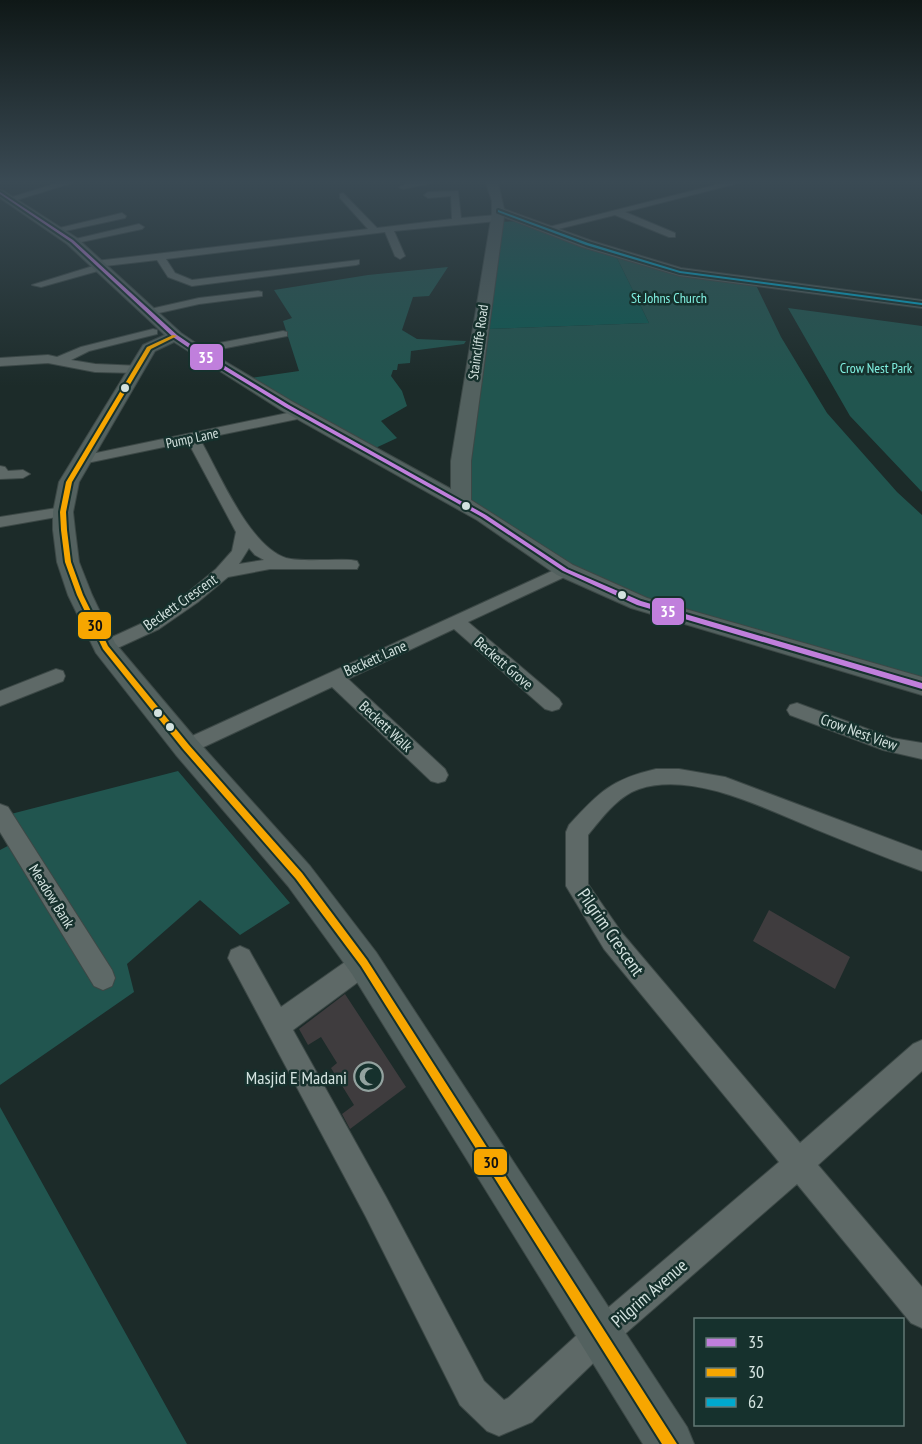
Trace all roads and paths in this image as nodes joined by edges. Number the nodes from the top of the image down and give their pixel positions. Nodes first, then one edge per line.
1 (81, 250) edge
2 (208, 250) edge
3 (398, 250) edge
4 (493, 250) edge
5 (608, 250) edge
6 (160, 256) junction
7 (400, 256) dead end
8 (92, 262) junction
9 (356, 262) dead end
10 (327, 266) junction
11 (333, 277) dead end
12 (37, 285) dead end
13 (258, 294) dead end
14 (922, 304) edge
15 (150, 312) junction
16 (164, 334) junction
17 (283, 334) dead end
18 (200, 352) junction
19 (61, 360) junction
20 (0, 362) edge
21 (137, 369) junction
22 (302, 414) junction
23 (193, 438) junction
24 (82, 460) junction
25 (0, 470) edge
26 (23, 474) dead end
27 (461, 504) junction
28 (63, 512) junction
29 (0, 522) edge
30 (244, 532) junction
31 (282, 562) junction
32 (351, 565) dead end
33 (565, 570) junction
34 (222, 573) junction
35 (456, 621) junction
36 (105, 646) junction
37 (56, 676) dead end
38 (334, 677) junction
39 (922, 686) edge
40 (0, 699) edge
41 (552, 704) dead end
42 (797, 710) dead end
43 (186, 747) junction
44 (922, 751) edge
45 (438, 775) dead end
46 (0, 813) edge
47 (922, 861) edge
48 (240, 957) dead end
49 (364, 963) junction
50 (103, 978) dead end
51 (278, 1025) junction
52 (922, 1053) edge
53 (798, 1164) junction
54 (922, 1312) edge
55 (600, 1335) junction
56 (670, 1444) edge

1 - 8 street
2 - 6 street
3 - 7 street
4 - 27 street, Staincliffe Road
5 - 14 street
6 - 8 street
6 - 10 street
8 - 12 street
8 - 15 street
9 - 10 street
10 - 11 street
13 - 15 street
15 - 16 street
16 - 18 street
16 - 19 street
16 - 21 street
17 - 18 street
18 - 22 street
19 - 20 street
19 - 21 street
21 - 24 street
22 - 23 street, Pump Lane
22 - 27 street
23 - 24 street, Pump Lane
23 - 30 street, Beckett Crescent
24 - 28 street
25 - 26 street
27 - 33 street
28 - 29 street
28 - 36 street
30 - 31 street, Beckett Crescent
30 - 34 street, Beckett Crescent
31 - 32 street, Beckett Crescent
31 - 34 street, Beckett Crescent
33 - 35 street, Beckett Lane
33 - 39 street
34 - 36 street, Beckett Crescent
35 - 38 street, Beckett Lane
35 - 41 street, Beckett Grove
36 - 43 street
37 - 40 street
38 - 43 street, Beckett Lane
38 - 45 street, Beckett Walk
42 - 44 street, Crow Nest View
43 - 49 street
46 - 50 street, Meadow Bank
47 - 53 street, Pilgrim Crescent
48 - 51 street, Pilgrim Avenue
49 - 51 street
49 - 55 street
51 - 55 street, Pilgrim Avenue
52 - 53 street, Pilgrim Avenue
53 - 54 street, Pilgrim Crescent
53 - 55 street, Pilgrim Avenue
55 - 56 street

